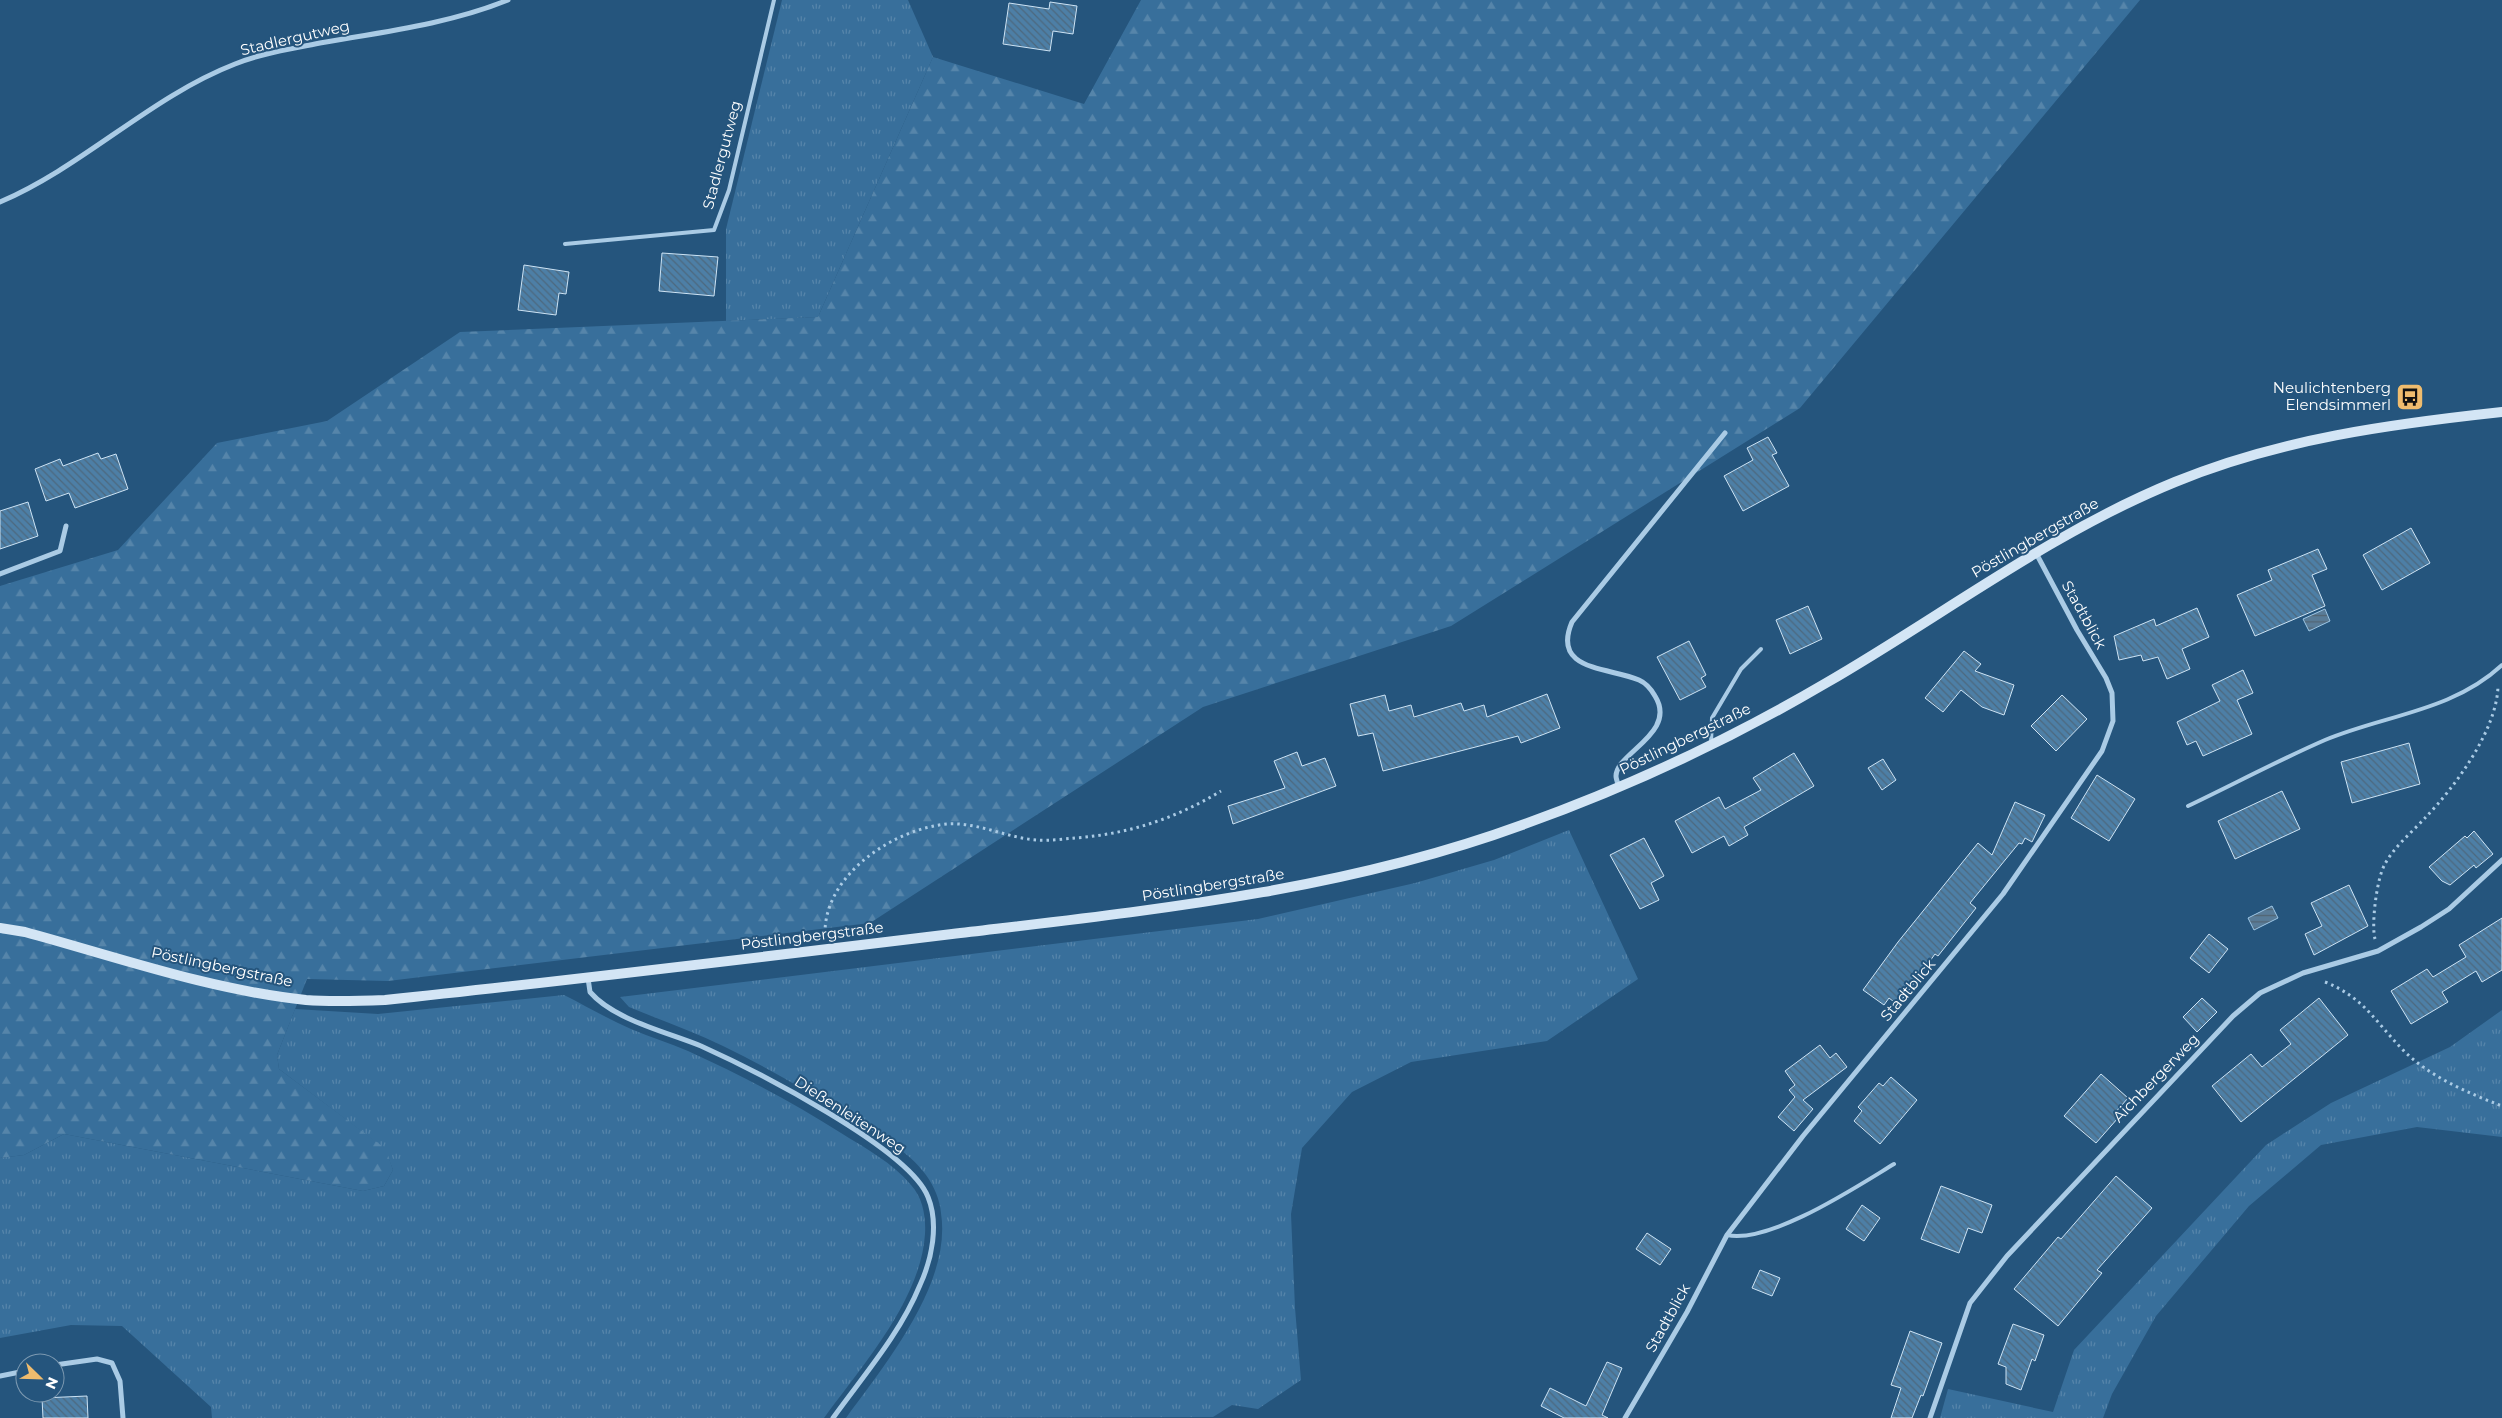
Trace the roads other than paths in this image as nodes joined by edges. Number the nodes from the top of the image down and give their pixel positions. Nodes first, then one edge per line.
1 (508, 0) edge
2 (774, 0) edge
3 (0, 202) edge
4 (565, 244) dead end
5 (2502, 412) edge
6 (1725, 433) dead end
7 (66, 526) dead end
8 (2036, 554) junction
9 (0, 574) edge
10 (1762, 649) dead end
11 (2502, 665) edge
12 (1711, 745) junction
13 (1619, 788) junction
14 (2188, 806) dead end
15 (2502, 860) edge
16 (0, 928) edge
17 (588, 978) junction
18 (1894, 1164) dead end
19 (1726, 1235) junction
20 (65, 1364) edge
21 (15, 1373) edge
22 (0, 1376) edge
23 (123, 1418) edge
24 (833, 1418) edge
25 (1624, 1418) edge
26 (1930, 1418) edge

1 - 3 street, Stadlergutweg
2 - 4 lane, Stadlergutweg
5 - 8 main road, Pöstlingbergstraße
6 - 13 street, Pöstlingbergstraße
7 - 9 street
8 - 12 main road, Pöstlingbergstraße
8 - 19 street, Stadtblick
10 - 12 lane
11 - 14 lane
12 - 13 main road, Pöstlingbergstraße
13 - 17 main road, Pöstlingbergstraße
15 - 26 street, Aichbergerweg
16 - 17 main road, Pöstlingbergstraße
17 - 24 street, Dießenleitenweg
18 - 19 lane
19 - 25 street, Stadtblick
20 - 23 street
21 - 22 street

